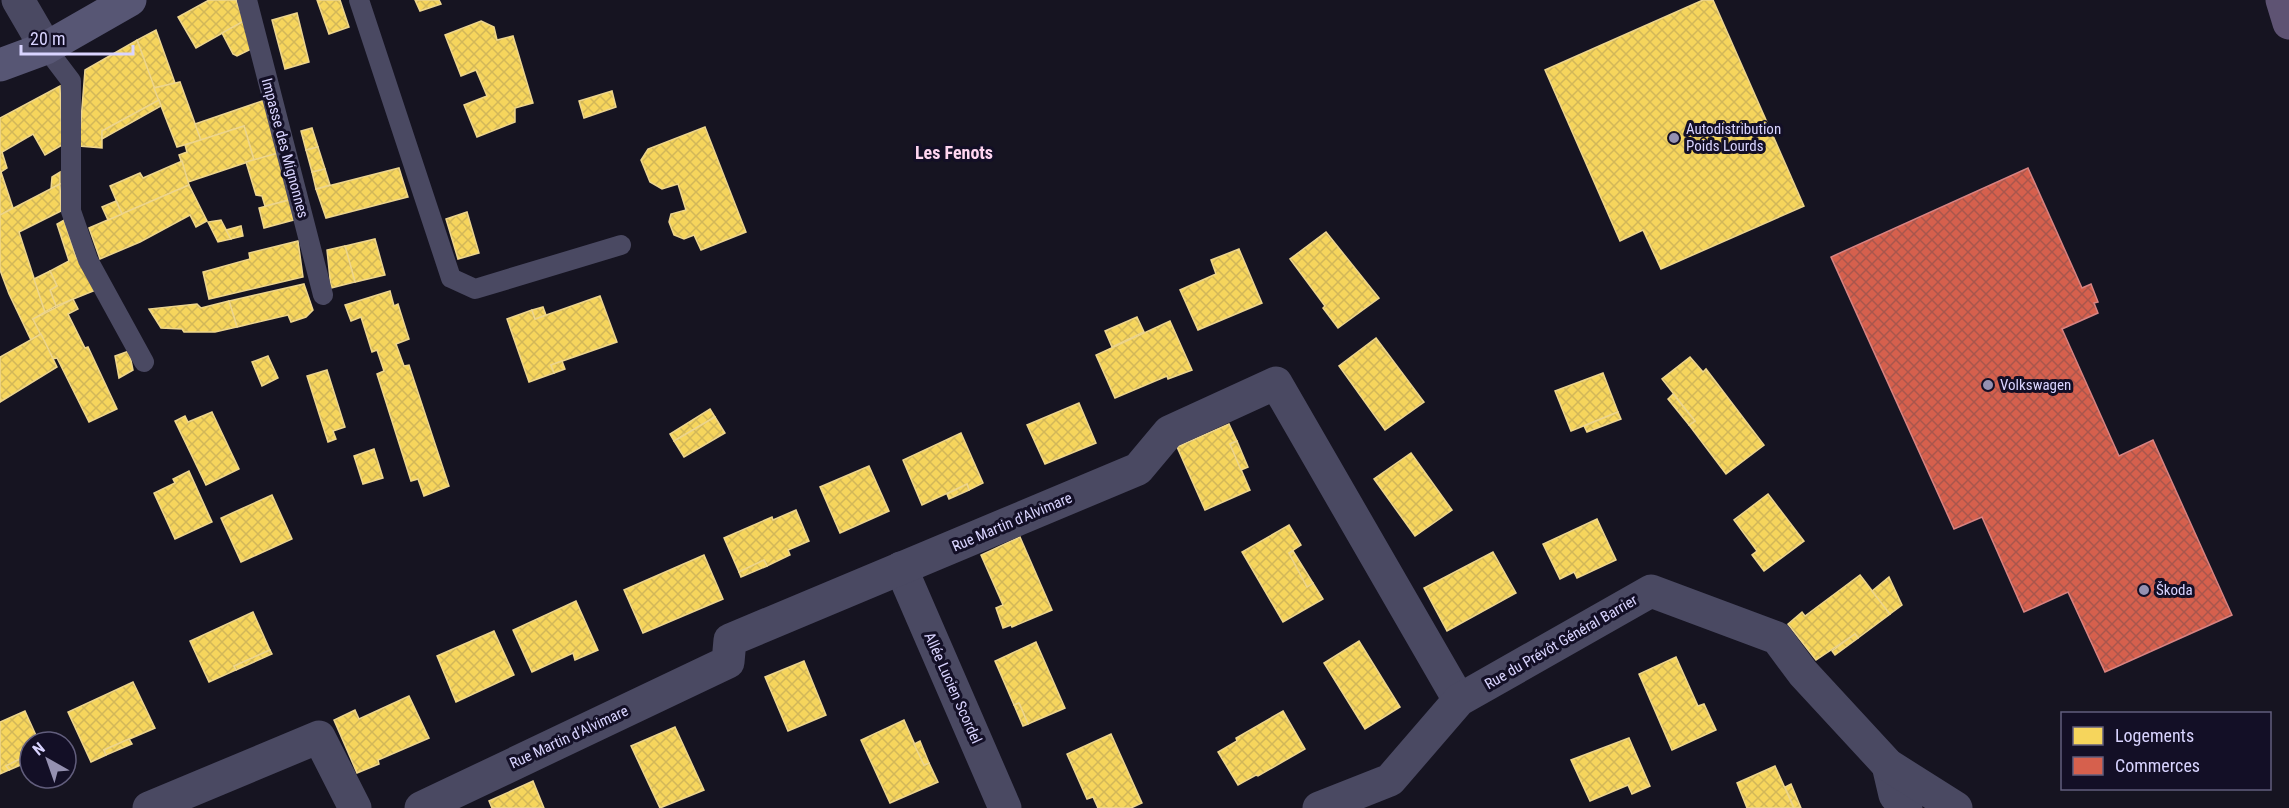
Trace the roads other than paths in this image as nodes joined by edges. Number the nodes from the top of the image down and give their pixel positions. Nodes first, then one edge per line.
1 (18, 0) edge
2 (130, 0) edge
3 (247, 0) edge
4 (359, 0) edge
5 (2282, 0) edge
6 (2289, 22) edge
7 (46, 48) junction
8 (0, 65) edge
9 (621, 245) dead end
10 (323, 295) dead end
11 (144, 362) dead end
12 (901, 568) junction
13 (1459, 700) junction
14 (1888, 765) junction
15 (149, 808) edge
16 (356, 808) edge
17 (420, 808) edge
18 (1005, 808) edge
19 (1319, 808) edge
20 (1906, 808) edge
21 (1956, 808) edge

1 - 7 street
2 - 7 main road
3 - 10 lane, Impasse des Mignonnes
4 - 9 lane
5 - 6 main road
7 - 8 main road
7 - 11 lane
12 - 13 street, Rue Martin d'Alvimare
12 - 17 street, Rue Martin d'Alvimare
12 - 18 street, Allée Lucien Scordel
13 - 14 street, Rue du Prévôt Général Barrier
13 - 19 street, Rue du Prévôt Général Barrier
14 - 20 street, Rue du Prévôt Général Barrier
14 - 21 street, Rue du Prévôt Général Barrier
15 - 16 street

